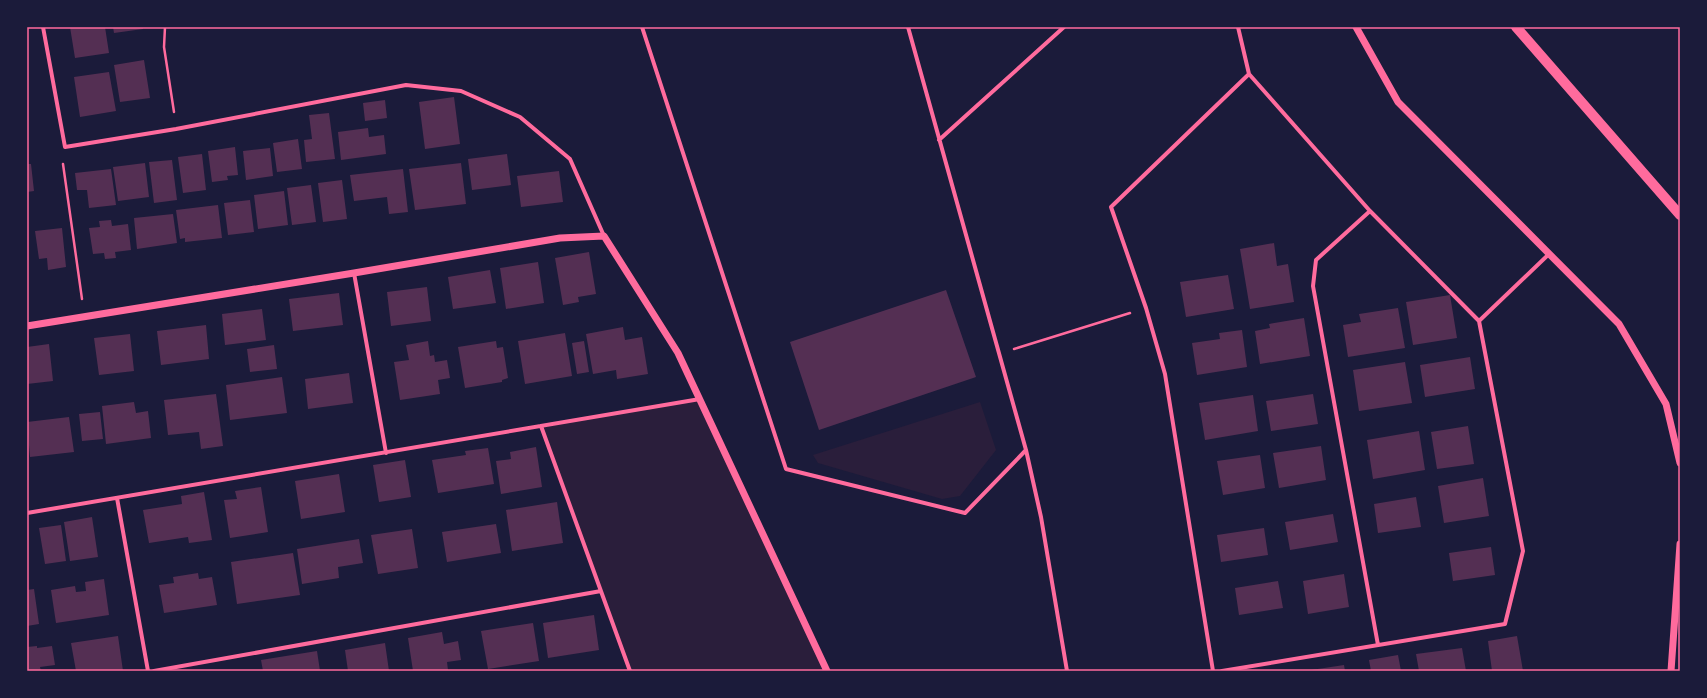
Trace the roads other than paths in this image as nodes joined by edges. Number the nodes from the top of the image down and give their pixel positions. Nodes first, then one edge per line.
1 (43, 27) edge
2 (642, 27) edge
3 (908, 27) edge
4 (1064, 27) edge
5 (1238, 27) edge
6 (1356, 27) edge
7 (1516, 27) edge
8 (1249, 74) junction
9 (939, 140) junction
10 (1370, 211) junction
11 (1680, 215) edge
12 (604, 236) junction
13 (1549, 254) junction
14 (354, 273) junction
15 (1479, 321) junction
16 (27, 326) edge
17 (700, 399) junction
18 (541, 426) junction
19 (1026, 450) junction
20 (386, 452) junction
21 (1680, 463) edge
22 (117, 498) junction
23 (27, 513) edge
24 (1680, 544) edge
25 (601, 591) junction
26 (1378, 645) junction
27 (148, 671) edge
28 (154, 671) edge
29 (630, 671) edge
30 (826, 671) edge
31 (1067, 671) edge
32 (1213, 671) edge
33 (1222, 671) edge
34 (1671, 671) edge

1 - 12 street
2 - 19 street
3 - 9 street
4 - 9 street
5 - 8 street
6 - 13 street
7 - 11 main road
8 - 10 street
8 - 32 street
9 - 19 street
10 - 15 street
10 - 26 street
12 - 14 street
12 - 17 street
13 - 15 street
13 - 21 street
14 - 16 street
14 - 20 street
15 - 26 street
17 - 18 street
17 - 30 street
18 - 20 street
18 - 25 street
19 - 31 street
20 - 22 street
22 - 23 street
22 - 27 street
24 - 34 street
25 - 28 street
25 - 29 street
26 - 33 street

